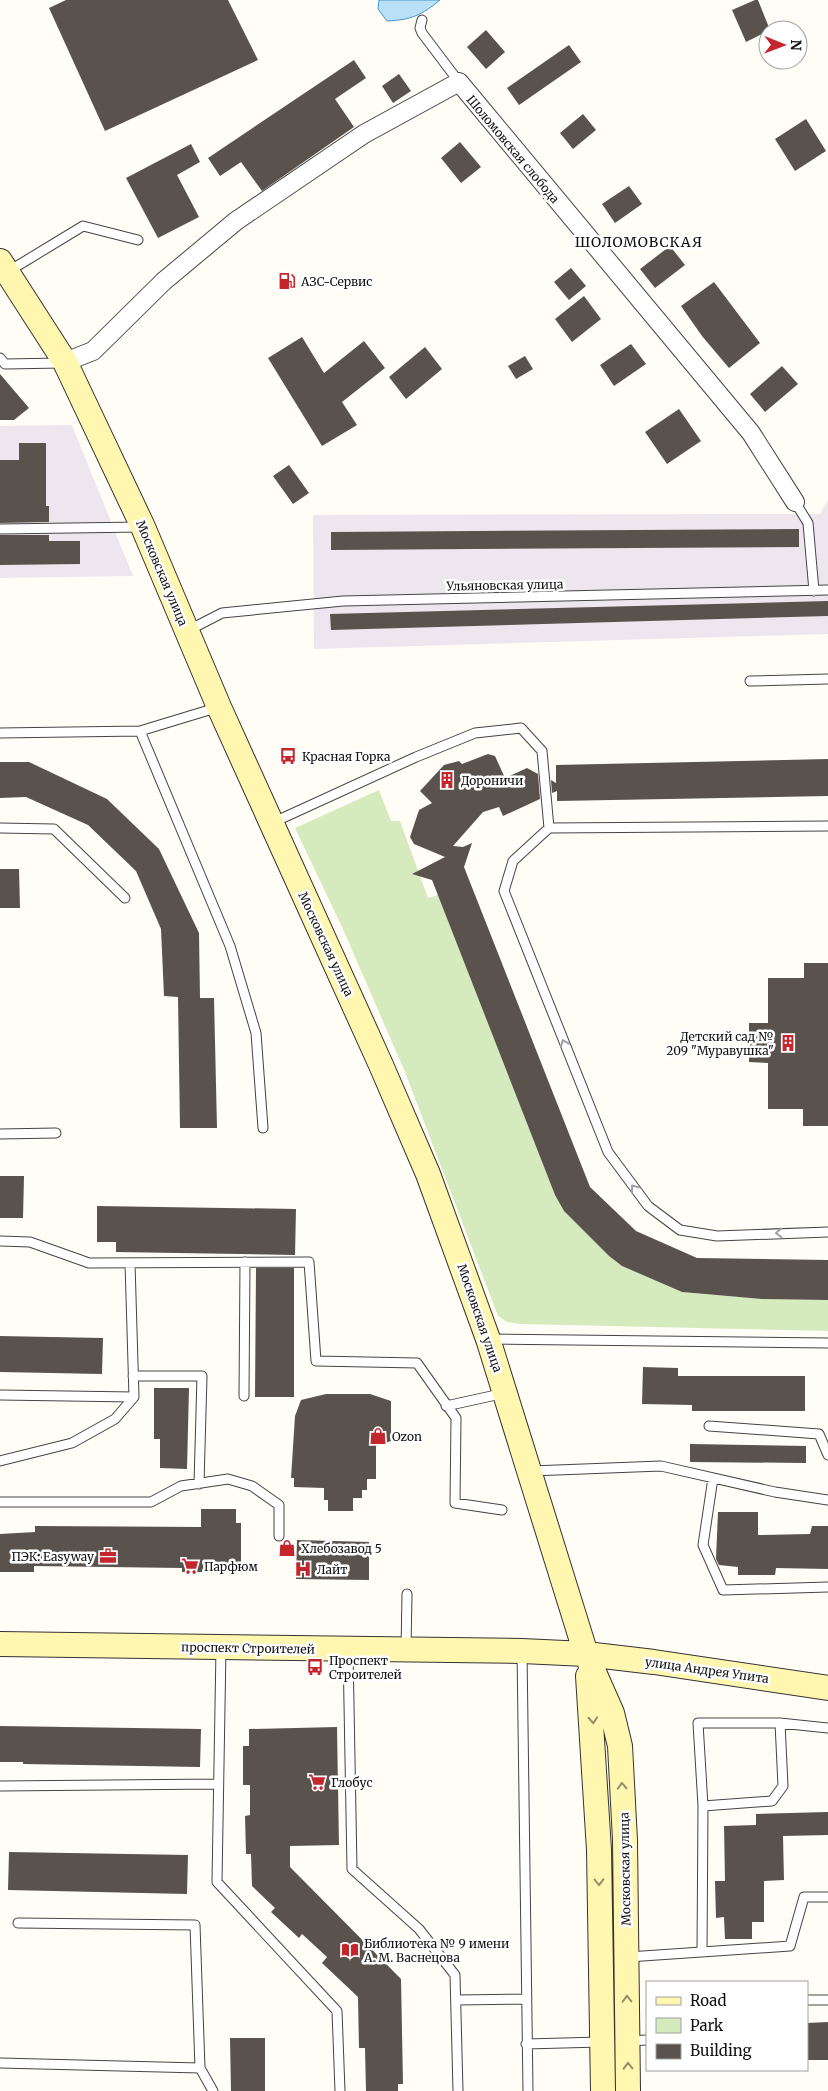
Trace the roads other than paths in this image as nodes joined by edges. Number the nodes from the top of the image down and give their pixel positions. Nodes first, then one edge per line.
1 (422, 20) dead end
2 (459, 82) junction
3 (138, 240) dead end
4 (3, 270) edge
5 (0, 358) edge
6 (65, 362) junction
7 (795, 502) joint
8 (143, 527) junction
9 (0, 529) edge
10 (814, 590) junction
11 (828, 590) edge
12 (187, 631) junction
13 (828, 679) edge
14 (750, 680) dead end
15 (219, 707) junction
16 (140, 731) junction
17 (0, 733) edge
18 (271, 824) junction
19 (828, 826) edge
20 (0, 828) edge
21 (549, 828) junction
22 (125, 898) dead end
23 (263, 1128) dead end
24 (56, 1133) dead end
25 (0, 1134) edge
26 (828, 1232) edge
27 (0, 1242) edge
28 (245, 1262) junction
29 (130, 1263) junction
30 (488, 1338) junction
31 (828, 1343) edge
32 (133, 1376) junction
33 (505, 1393) junction
34 (0, 1395) edge
35 (244, 1396) dead end
36 (134, 1397) junction
37 (446, 1406) junction
38 (709, 1426) dead end
39 (828, 1455) edge
40 (0, 1461) edge
41 (530, 1471) junction
42 (713, 1478) junction
43 (200, 1484) junction
44 (828, 1500) edge
45 (0, 1502) edge
46 (502, 1510) dead end
47 (279, 1536) dead end
48 (828, 1587) edge
49 (407, 1594) dead end
50 (0, 1644) edge
51 (221, 1647) junction
52 (348, 1649) junction
53 (406, 1650) junction
54 (522, 1651) junction
55 (586, 1654) junction
56 (828, 1688) edge
57 (780, 1724) junction
58 (828, 1728) edge
59 (217, 1784) junction
60 (0, 1786) edge
61 (703, 1806) junction
62 (828, 1897) edge
63 (18, 1924) dead end
64 (702, 1951) junction
65 (626, 1957) junction
66 (526, 1999) junction
67 (457, 2000) junction
68 (808, 2000) edge
69 (828, 2000) edge
70 (637, 2040) edge
71 (602, 2042) junction
72 (526, 2044) junction
73 (0, 2063) edge
74 (200, 2068) junction
75 (213, 2091) edge
76 (340, 2091) edge
77 (458, 2091) edge
78 (528, 2091) edge
79 (603, 2091) edge
80 (628, 2091) edge

1 - 2 lane
2 - 6 street, Шоломовская слобода
2 - 7 street, Шоломовская слобода
3 - 4 lane
4 - 6 main road, Московская улица
5 - 6 lane
6 - 8 main road, Московская улица
7 - 10 lane
8 - 9 lane
8 - 12 main road, Московская улица
10 - 11 lane, Ульяновская улица
10 - 12 lane, Ульяновская улица
12 - 15 main road, Московская улица
13 - 14 lane
15 - 16 lane
15 - 18 main road, Московская улица
16 - 17 lane
16 - 23 lane
18 - 21 lane
18 - 30 main road, Московская улица
19 - 21 lane
20 - 22 lane
26 -> 21 lane
24 - 25 lane
27 - 29 lane
28 - 29 lane
28 - 35 lane
28 - 37 lane
29 - 32 lane
30 - 31 lane
30 - 33 main road, Московская улица
32 - 36 lane
32 - 43 lane
33 - 37 lane
33 - 41 main road, Московская улица
34 - 36 lane
36 - 40 lane
37 - 46 lane
38 - 39 lane
41 - 42 lane
41 - 55 main road, Московская улица
42 - 44 lane
42 - 48 lane
43 - 45 lane
43 - 47 lane
49 - 53 lane
50 - 51 main road, проспект Строителей
51 - 52 main road, проспект Строителей
51 - 59 lane
52 - 53 main road, проспект Строителей
52 - 67 lane
53 - 54 main road, проспект Строителей
54 - 55 main road, проспект Строителей
54 - 66 lane
55 - 56 main road, улица Андрея Упита
65 -> 55 main road, Московская улица
55 -> 71 main road, Московская улица
57 - 58 lane
57 - 61 lane
57 - 61 lane
59 - 60 lane
59 - 76 lane
61 - 64 lane
62 - 64 lane
63 - 74 lane
64 - 65 lane
70 -> 65 main road, Московская улица
66 - 67 lane
66 - 72 lane
67 - 77 lane
68 - 69 lane
80 -> 70 main road, Московская улица
71 - 72 lane
71 - 79 main road, Московская улица
72 - 78 lane
73 - 74 lane
74 - 75 lane

